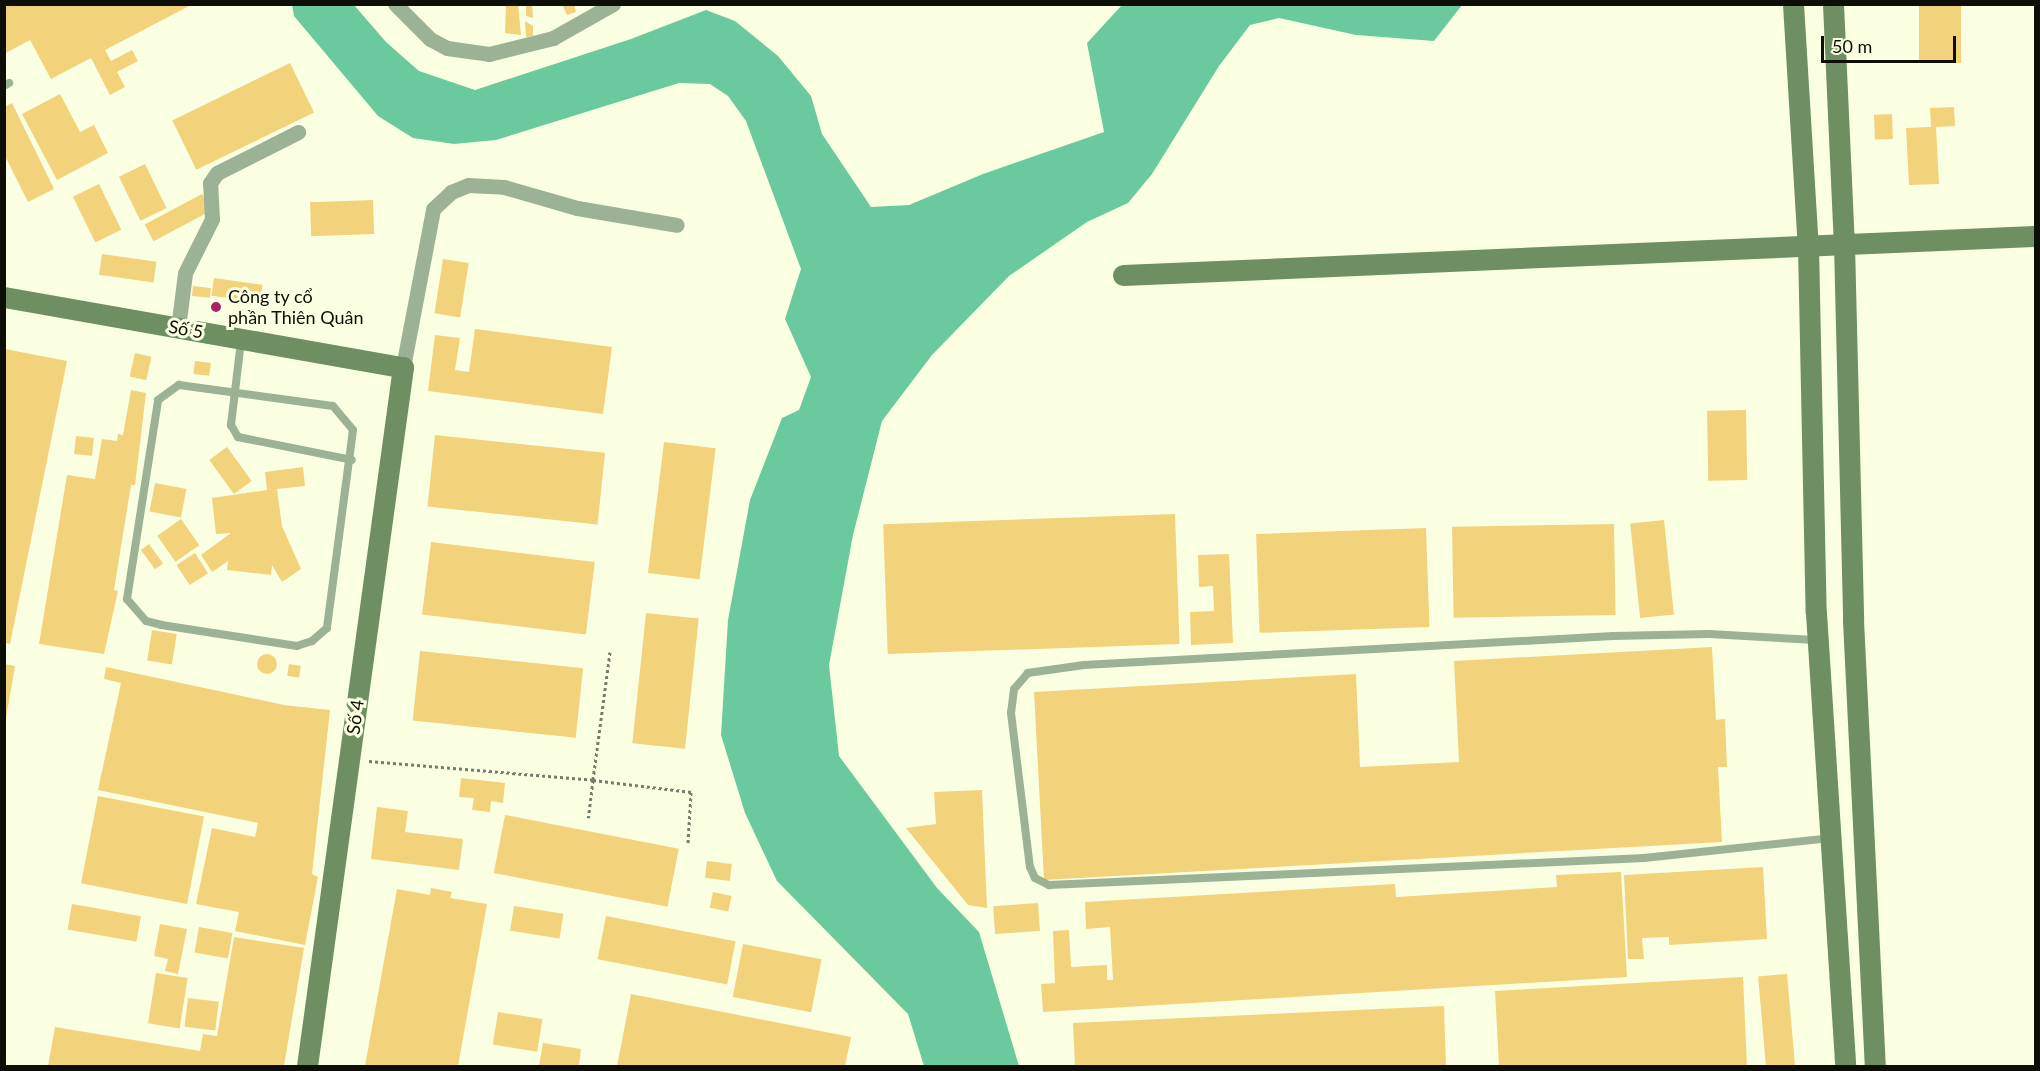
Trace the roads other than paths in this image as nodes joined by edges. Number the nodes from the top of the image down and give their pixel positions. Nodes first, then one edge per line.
1 (395, 4) edge
2 (613, 4) edge
3 (1793, 4) edge
4 (1833, 4) edge
5 (298, 132) dead end
6 (676, 225) dead end
7 (2036, 236) edge
8 (1844, 244) junction
9 (1808, 246) junction
10 (1123, 275) dead end
11 (4, 297) edge
12 (178, 328) junction
13 (241, 339) junction
14 (404, 367) junction
15 (234, 392) junction
16 (352, 460) junction
17 (1818, 640) junction
18 (1831, 838) junction
19 (307, 1066) edge
20 (1845, 1066) edge
21 (1875, 1066) edge

1 - 2 street
3 - 9 street
4 - 8 street
5 - 12 street
6 - 14 street
7 - 8 street
8 - 9 street
8 - 21 street
9 - 10 street
9 - 17 street
11 - 12 street, Số 5
12 - 13 street, Số 5
13 - 14 street, Số 5
13 - 15 lane
14 - 19 street, Số 4
15 - 16 lane
15 - 16 lane
15 - 16 lane
17 - 18 street
17 - 18 lane
18 - 20 street

